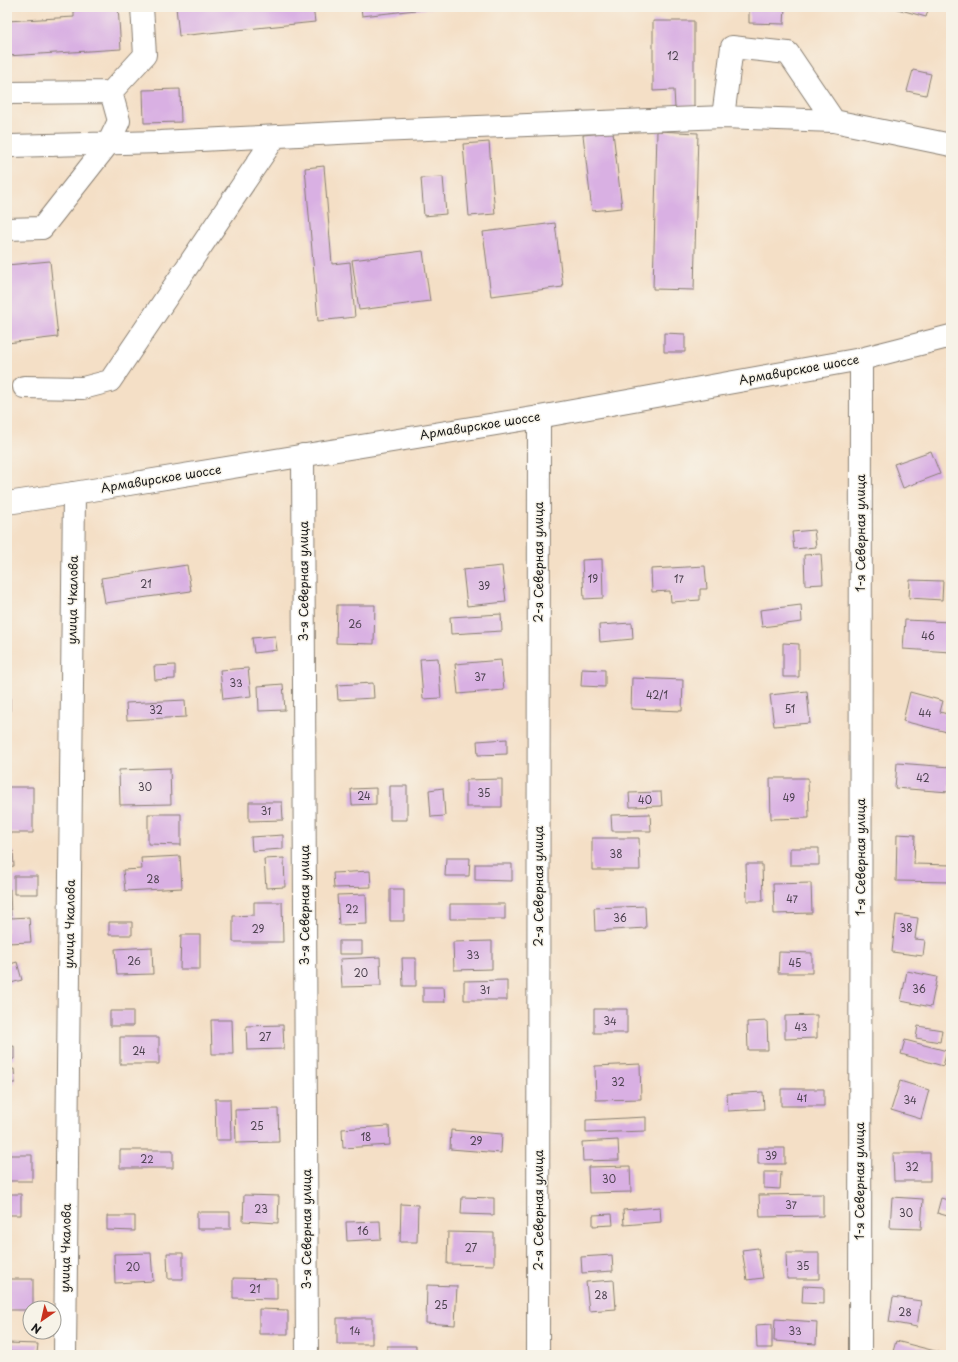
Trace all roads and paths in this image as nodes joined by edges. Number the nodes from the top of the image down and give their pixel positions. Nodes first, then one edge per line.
1 (142, 7) edge
2 (111, 92) junction
3 (7, 93) edge
4 (723, 117) junction
5 (834, 121) junction
6 (275, 136) junction
7 (108, 144) junction
8 (951, 145) edge
9 (11, 146) dead end
10 (7, 229) edge
11 (951, 336) edge
12 (861, 359) junction
13 (24, 387) dead end
14 (539, 417) junction
15 (304, 455) junction
16 (74, 493) junction
17 (7, 503) edge
18 (65, 1355) edge
19 (307, 1355) edge
20 (538, 1355) edge
21 (860, 1355) edge

1 - 2 street
2 - 3 street
2 - 7 street
4 - 5 street
4 - 5 street
4 - 6 street
5 - 8 street
6 - 7 street
6 - 13 street
7 - 9 street
7 - 10 street
11 - 12 street, Армавирское шоссе
12 - 14 street, Армавирское шоссе
12 - 21 street, 1-я Северная улица
14 - 15 street, Армавирское шоссе
14 - 20 street, 2-я Северная улица
15 - 16 street, Армавирское шоссе
15 - 19 street, 3-я Северная улица
16 - 17 street, Армавирское шоссе
16 - 18 street, улица Чкалова

